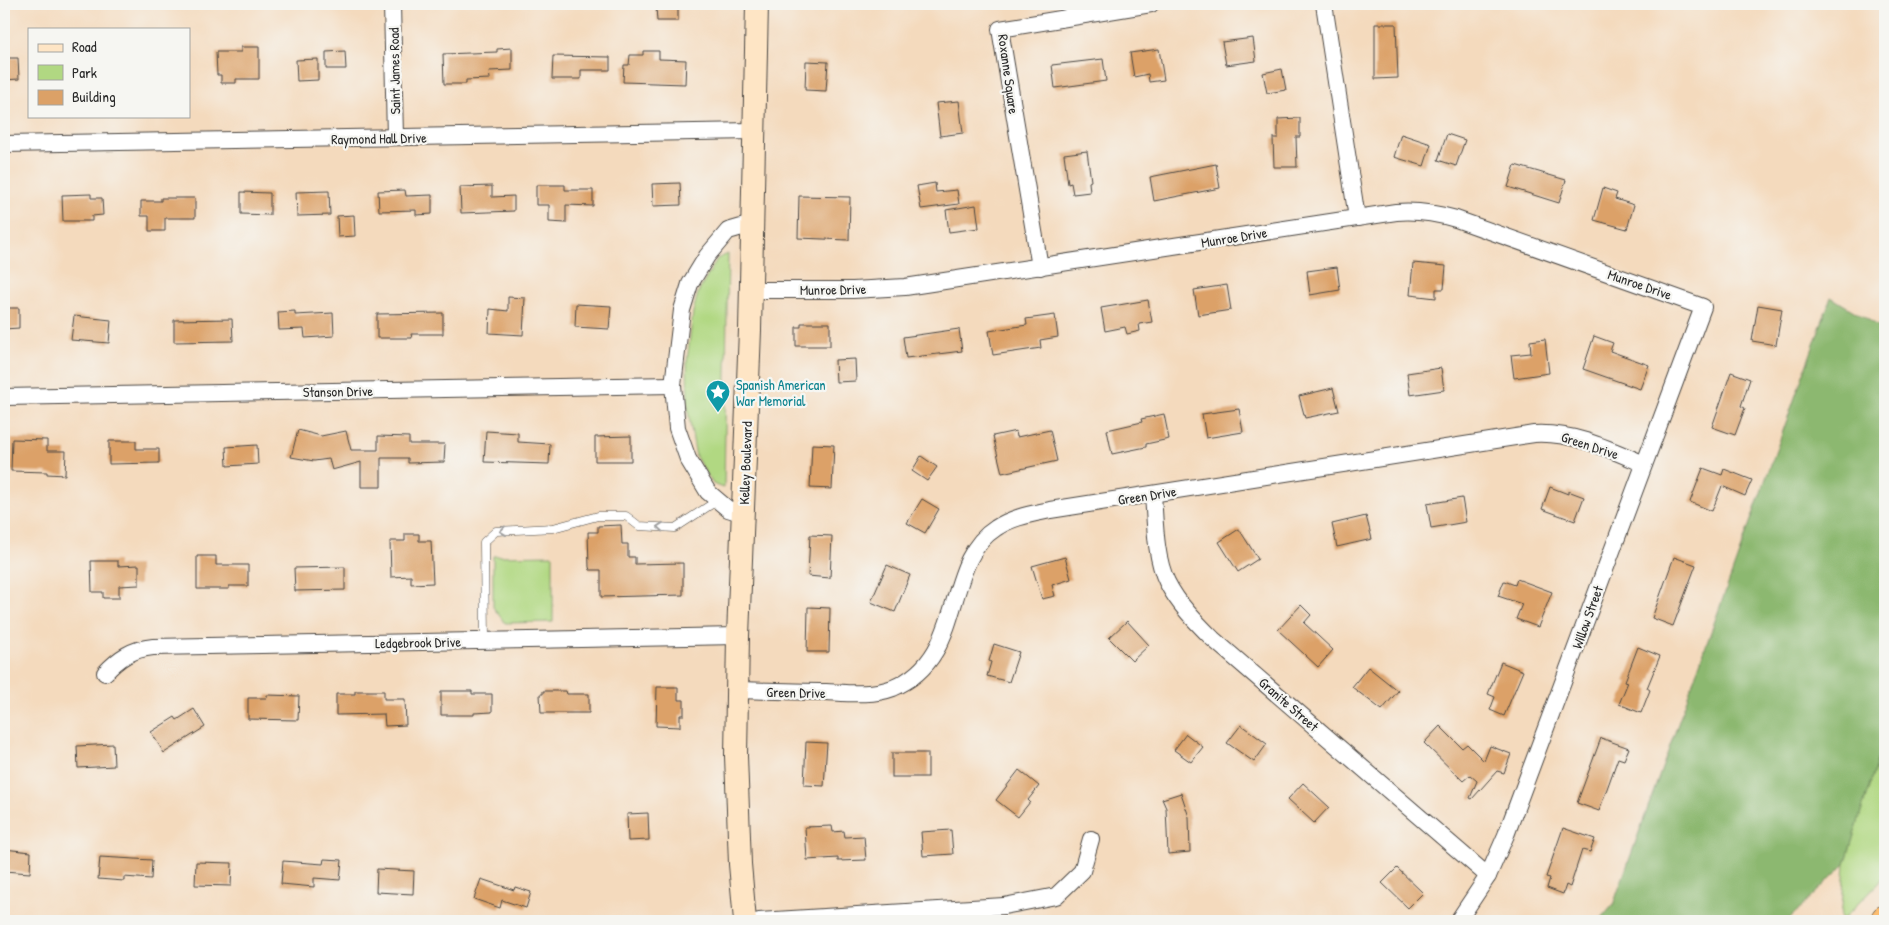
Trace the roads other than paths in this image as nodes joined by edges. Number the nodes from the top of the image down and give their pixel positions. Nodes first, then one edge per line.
1 (392, 4) edge
2 (757, 4) edge
3 (1151, 4) edge
4 (1324, 4) edge
5 (754, 131) junction
6 (395, 137) junction
7 (4, 144) edge
8 (1356, 218) junction
9 (752, 224) junction
10 (1040, 267) junction
11 (750, 290) junction
12 (1703, 306) joint
13 (673, 385) junction
14 (4, 397) edge
15 (1644, 464) junction
16 (1153, 494) junction
17 (718, 500) junction
18 (744, 514) junction
19 (738, 636) junction
20 (484, 641) junction
21 (105, 673) dead end
22 (738, 690) junction
23 (1091, 839) dead end
24 (1488, 876) junction
25 (745, 921) edge
26 (759, 921) edge
27 (1458, 921) edge

1 - 6 street, Saint James Road
2 - 5 main road, Kelley Boulevard
3 - 10 street, Roxanne Square
4 - 8 street
5 - 6 street, Raymond Hall Drive
5 - 9 main road, Kelley Boulevard
6 - 7 street, Raymond Hall Drive
8 - 10 street, Munroe Drive
8 - 12 street, Munroe Drive
9 - 11 main road, Kelley Boulevard
9 - 13 street
10 - 11 street, Munroe Drive
11 - 18 main road, Kelley Boulevard
12 - 15 street, Willow Street
13 - 14 street, Stanson Drive
13 - 17 street
15 - 16 street, Green Drive
15 - 24 street, Willow Street
16 - 22 street, Green Drive
16 - 24 street, Granite Street
17 - 18 street
17 -> 20 lane
18 - 19 main road, Kelley Boulevard
19 - 20 street, Ledgebrook Drive
19 - 22 main road, Kelley Boulevard
20 - 21 street, Ledgebrook Drive
22 - 25 main road, Kelley Boulevard
23 - 26 street
24 - 27 street, Willow Street

